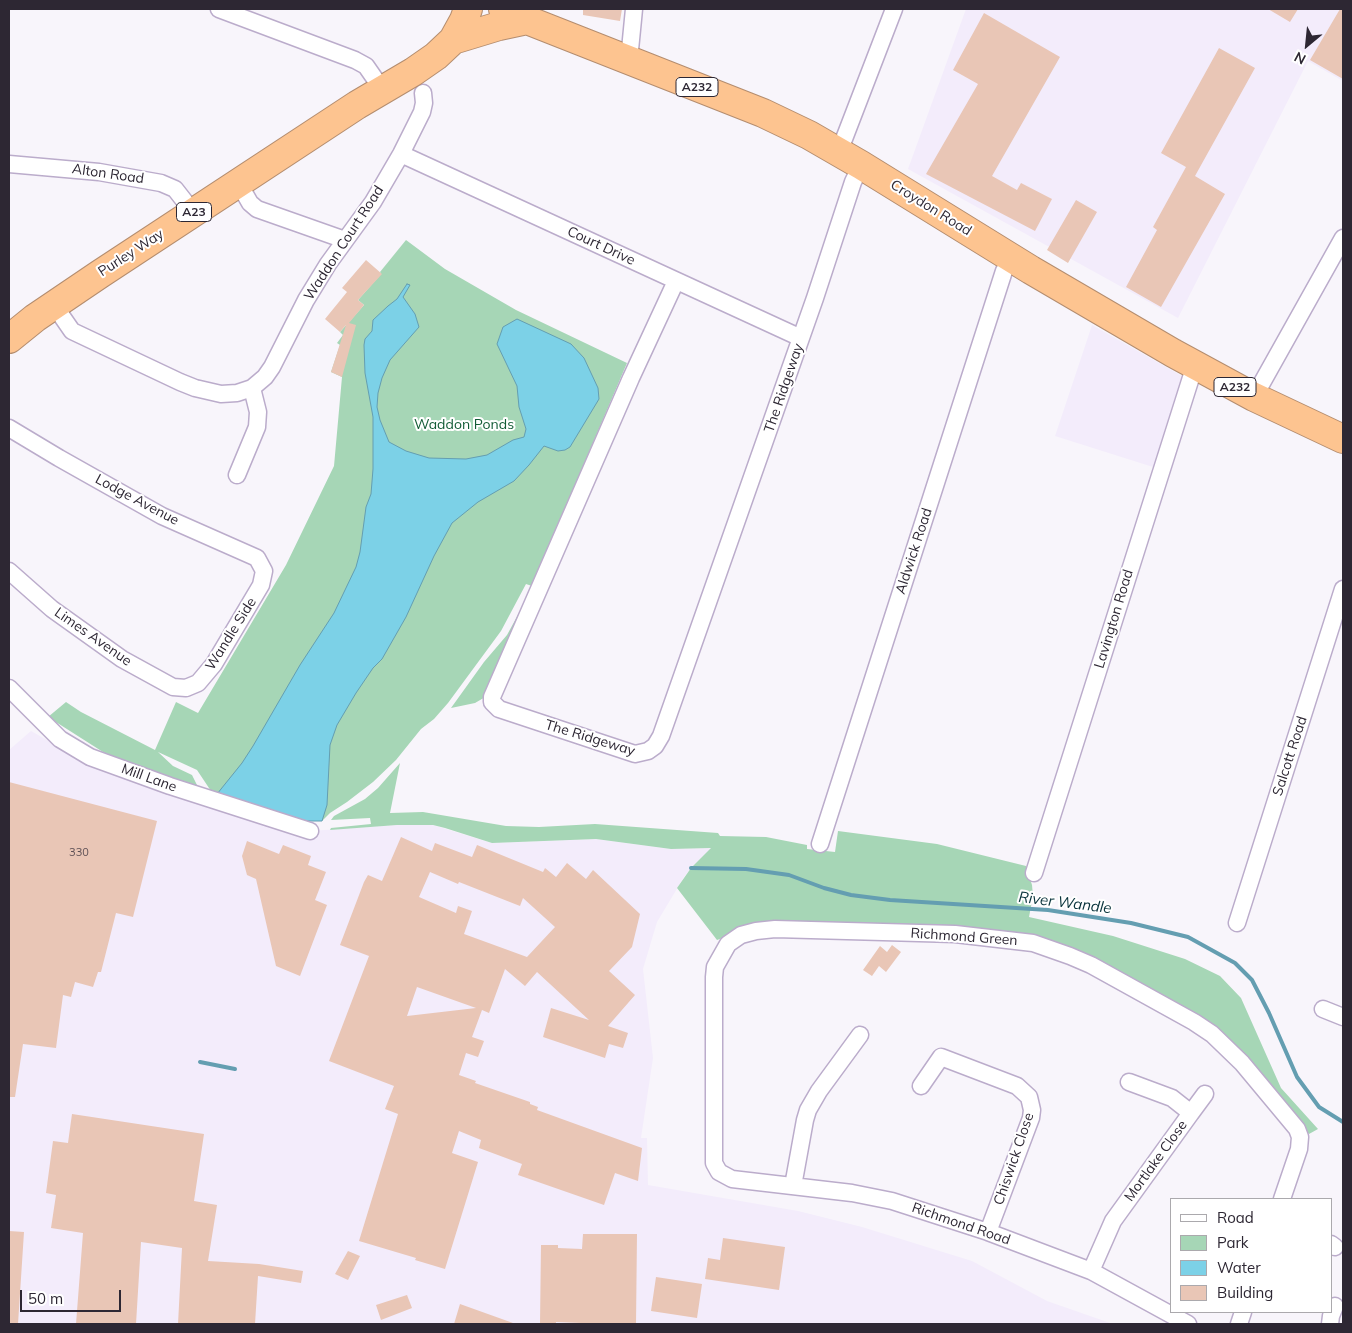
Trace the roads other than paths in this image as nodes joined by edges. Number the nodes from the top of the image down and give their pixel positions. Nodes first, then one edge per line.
1 (220, 9) edge
2 (468, 9) edge
3 (504, 9) edge
4 (634, 9) edge
5 (894, 9) edge
6 (528, 20) junction
7 (453, 40) junction
8 (629, 60) junction
9 (382, 89) junction
10 (423, 93) dead end
11 (401, 154) junction
12 (850, 158) junction
13 (9, 164) edge
14 (238, 182) junction
15 (193, 212) junction
16 (1343, 238) edge
17 (345, 240) junction
18 (1011, 258) junction
19 (676, 281) junction
20 (54, 305) junction
21 (801, 338) junction
22 (9, 339) edge
23 (1195, 365) junction
24 (252, 388) junction
25 (1254, 397) junction
26 (9, 428) edge
27 (1343, 439) edge
28 (238, 475) dead end
29 (264, 570) joint
30 (9, 571) edge
31 (1343, 589) edge
32 (9, 688) edge
33 (186, 688) joint
34 (310, 831) dead end
35 (820, 844) dead end
36 (1034, 873) dead end
37 (1237, 923) dead end
38 (1323, 1009) dead end
39 (1343, 1017) edge
40 (860, 1035) dead end
41 (1129, 1082) dead end
42 (921, 1086) dead end
43 (1205, 1094) dead end
44 (1191, 1113) junction
45 (719, 1172) joint
46 (793, 1186) junction
47 (1282, 1198) edge
48 (988, 1232) junction
49 (1091, 1271) junction
50 (1335, 1306) dead end
51 (1188, 1324) edge
52 (1330, 1324) edge

1 - 9 street
2 - 7 highway, A23
3 - 6 highway, Croydon Road / A232
4 - 8 street
5 - 12 street, The Ridgeway
6 - 7 highway
6 - 8 highway, Croydon Road / A232
7 - 9 highway, A23
8 - 12 highway, Croydon Road / A232
9 - 14 highway, Purley Way / A23
10 - 11 street, Waddon Court Road
11 - 17 street, Waddon Court Road
11 - 19 street, Court Drive
12 - 18 highway, Croydon Road / A232
12 - 21 street, The Ridgeway
13 - 15 street, Alton Road
14 - 15 highway, Purley Way / A23
14 - 17 street
15 - 20 highway, Purley Way / A23
16 - 25 street
17 - 24 street, Waddon Court Road
18 - 23 highway, Croydon Road / A232
18 - 35 street, Aldwick Road
19 - 21 street, Court Drive
19 - 21 street, The Ridgeway
20 - 22 highway, Purley Way / A23
20 - 24 street
23 - 25 highway, Croydon Road / A232
23 - 36 street, Lavington Road
24 - 28 street
25 - 27 highway, Croydon Road / A232
26 - 29 street, Lodge Avenue
29 - 33 street, Wandle Side
30 - 33 street, Limes Avenue
31 - 37 street, Salcott Road
32 - 34 street, Mill Lane
38 - 39 street
40 - 46 street
41 - 44 street, Mortlake Close
42 - 48 street, Chiswick Close
43 - 44 street
44 - 49 street, Mortlake Close
45 - 46 street, Richmond Road
45 - 47 street, Richmond Green
46 - 48 street, Richmond Road
48 - 49 street, Richmond Road
49 - 51 street, Richmond Road
50 - 52 street

